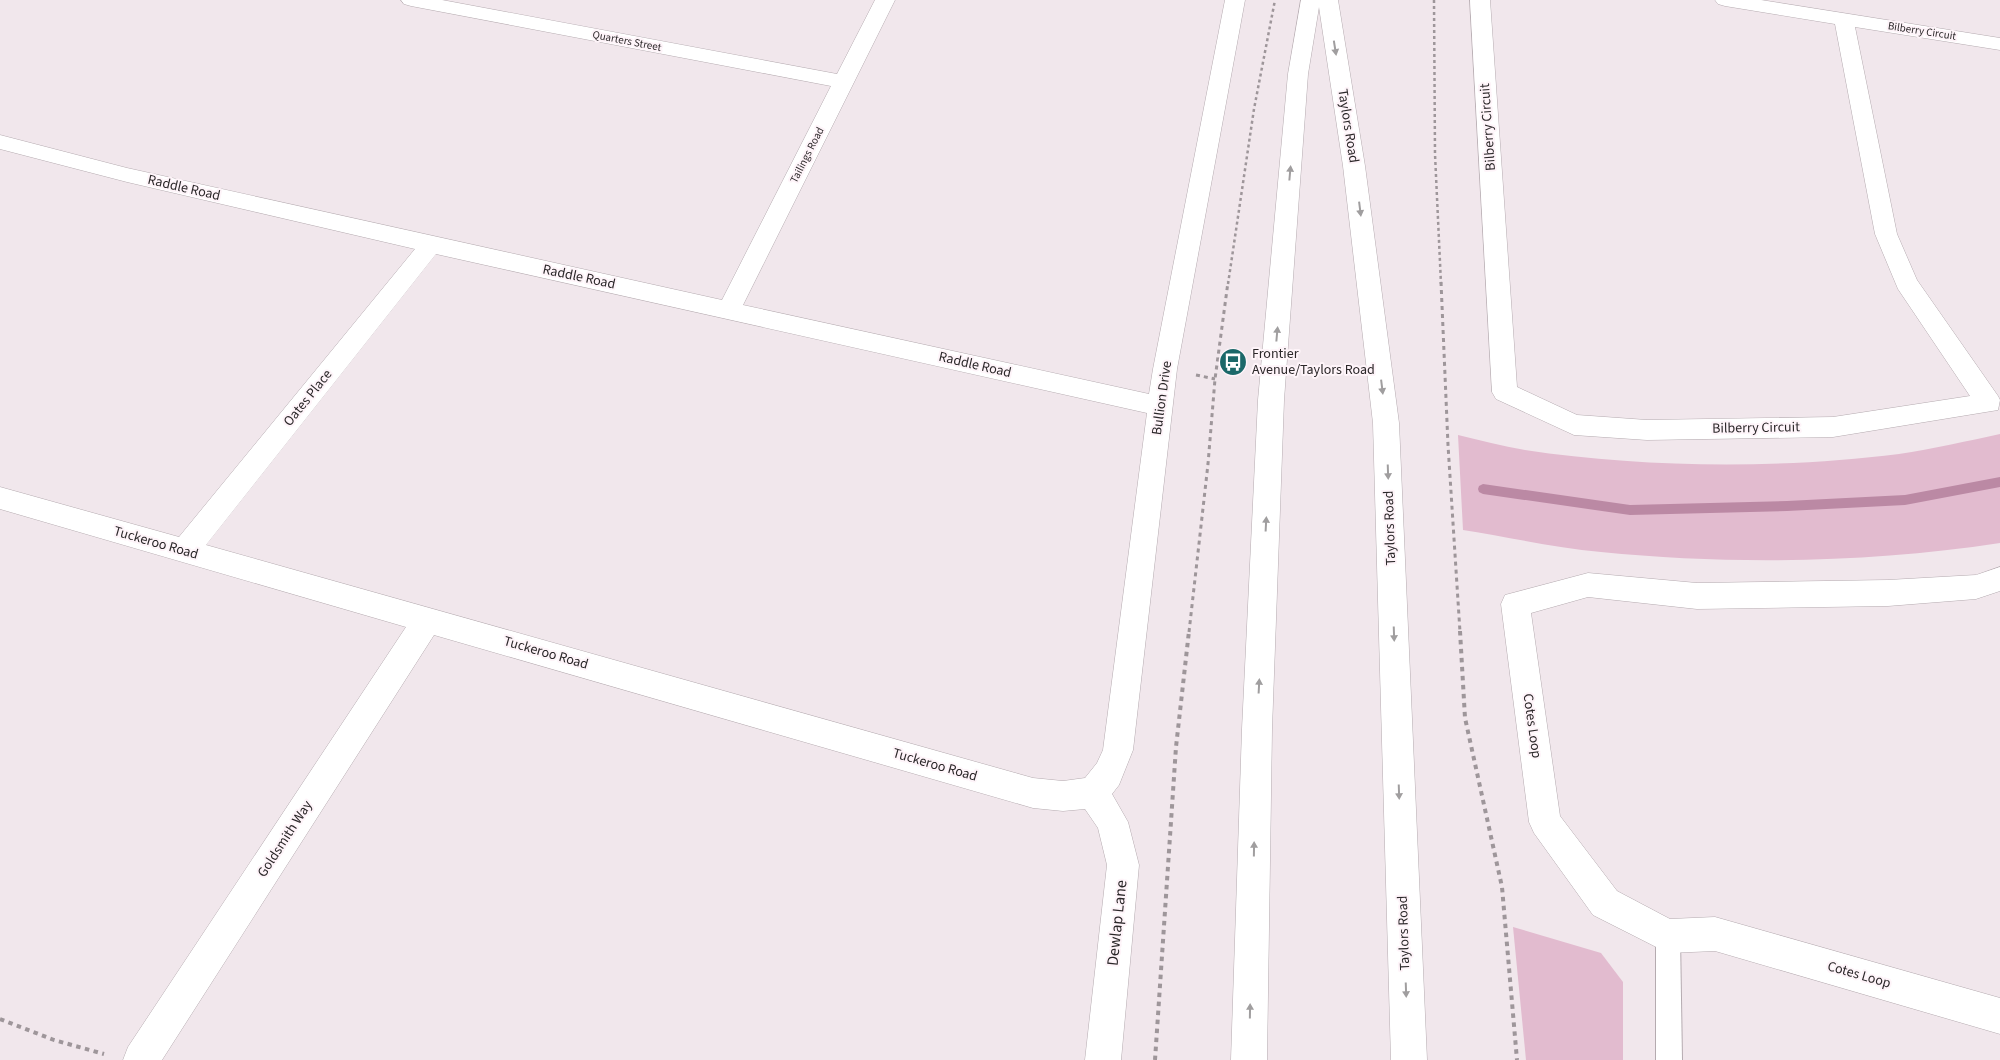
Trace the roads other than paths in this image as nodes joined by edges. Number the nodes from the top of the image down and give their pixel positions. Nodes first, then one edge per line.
1 (411, 0) edge
2 (885, 0) edge
3 (1235, 0) edge
4 (1311, 0) edge
5 (1328, 0) edge
6 (1480, 0) edge
7 (1725, 0) edge
8 (1844, 19) junction
9 (2000, 44) edge
10 (844, 82) junction
11 (0, 142) edge
12 (431, 245) junction
13 (729, 310) junction
14 (1994, 402) edge
15 (1160, 406) junction
16 (0, 498) edge
17 (184, 551) junction
18 (2000, 579) edge
19 (428, 619) junction
20 (1092, 793) junction
21 (1668, 936) junction
22 (2000, 1016) edge
23 (141, 1060) edge
24 (1103, 1060) edge
25 (1249, 1060) edge
26 (1409, 1060) edge
27 (1668, 1060) edge

1 - 10 street, Quarters Street
2 - 10 street, Tailings Road
3 - 15 street, Bullion Drive
25 -> 4 street
5 -> 26 street, Taylors Road
6 - 14 street, Bilberry Circuit
7 - 8 street, Bilberry Circuit
8 - 9 street, Bilberry Circuit
8 - 14 street, Bilberry Circuit
10 - 13 street, Tailings Road
11 - 12 street, Raddle Road
12 - 13 street, Raddle Road
12 - 17 street, Oates Place
13 - 15 street, Raddle Road
15 - 20 street, Bullion Drive
16 - 17 street, Tuckeroo Road
17 - 19 street, Tuckeroo Road
18 - 21 street, Cotes Loop
19 - 20 street, Tuckeroo Road
19 - 23 street, Goldsmith Way
20 - 24 street, Dewlap Lane
21 - 22 street, Cotes Loop
21 - 27 lane

